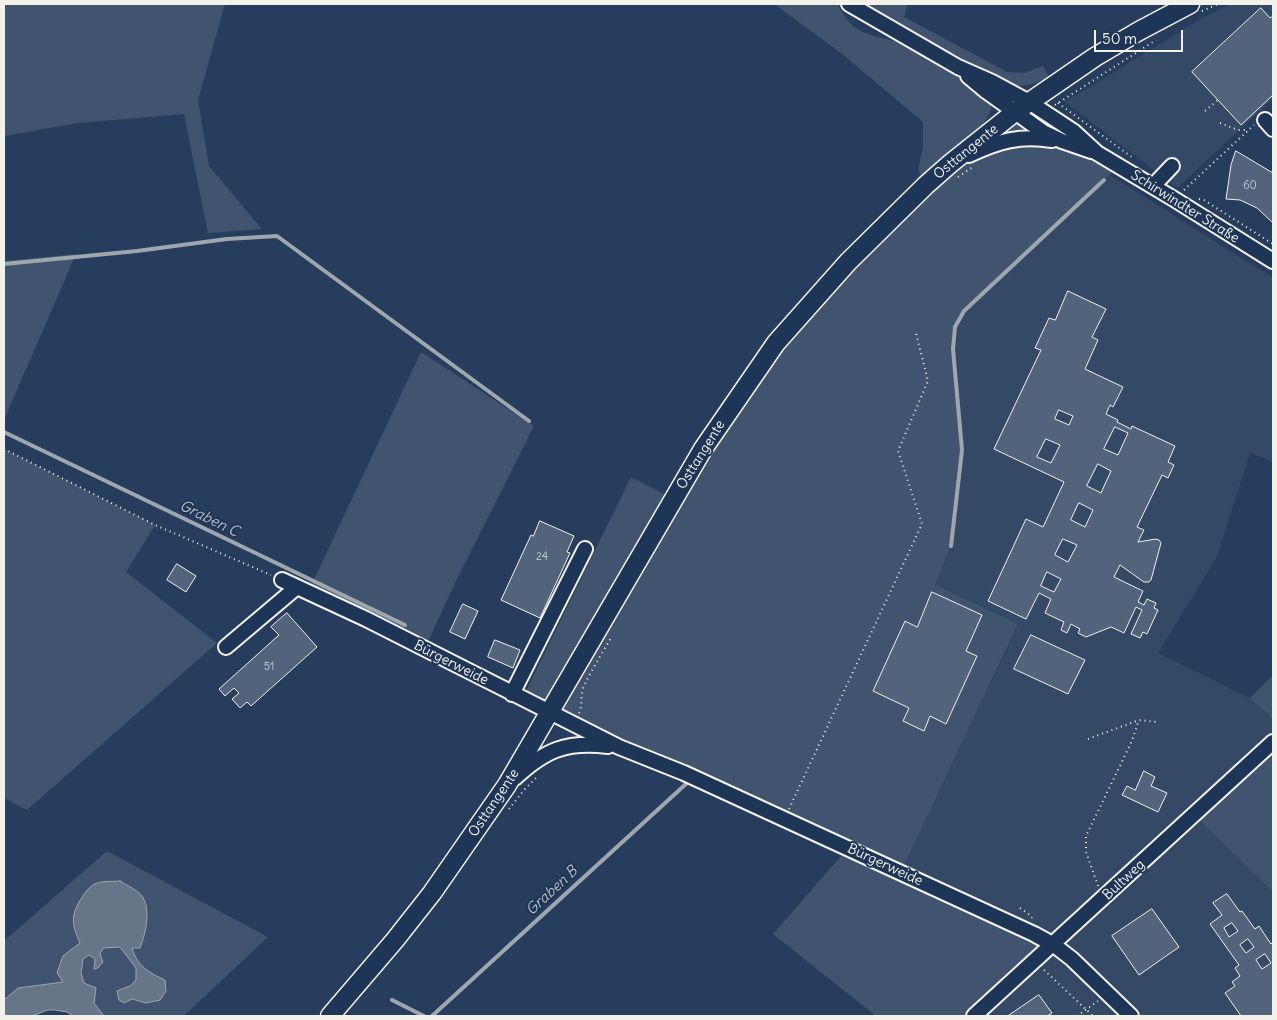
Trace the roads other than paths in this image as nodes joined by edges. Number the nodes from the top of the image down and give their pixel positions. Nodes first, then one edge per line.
1 (849, 4) edge
2 (1193, 9) edge
3 (958, 67) junction
4 (1029, 102) junction
5 (1015, 112) junction
6 (1062, 141) junction
7 (1097, 153) junction
8 (1172, 166) dead end
9 (953, 171) junction
10 (1153, 186) junction
11 (1273, 261) edge
12 (585, 549) dead end
13 (282, 580) road end
14 (297, 587) junction
15 (226, 647) dead end
16 (512, 694) junction
17 (550, 713) junction
18 (1273, 742) edge
19 (619, 747) junction
20 (507, 785) junction
21 (1054, 945) junction
22 (330, 1016) edge
23 (974, 1016) edge
24 (1131, 1016) edge

1 - 3 street
2 - 4 main road, Osttangente
3 - 4 street, Schirwindter Straße
3 - 5 street, Schirwindter Straße
4 - 5 main road, Osttangente
4 - 7 street, Schirwindter Straße
5 - 6 street, Schirwindter Straße
5 - 9 main road, Osttangente
6 - 7 street, Schirwindter Straße
6 - 9 street, Schirwindter Straße
7 - 10 street, Schirwindter Straße
8 - 10 street
9 - 17 main road, Osttangente
10 - 11 street, Schirwindter Straße
12 - 16 street
13 - 14 street, Bürgerweide
14 - 15 street
14 - 16 street, Bürgerweide
16 - 17 street, Bürgerweide
17 - 19 street, Bürgerweide
17 - 20 main road, Osttangente
18 - 21 street, Bultweg
19 - 20 street, Bürgerweide
19 - 21 street, Bürgerweide
20 - 22 main road, Osttangente
21 - 23 street, Bultweg
21 - 24 street, Bürgerweide

